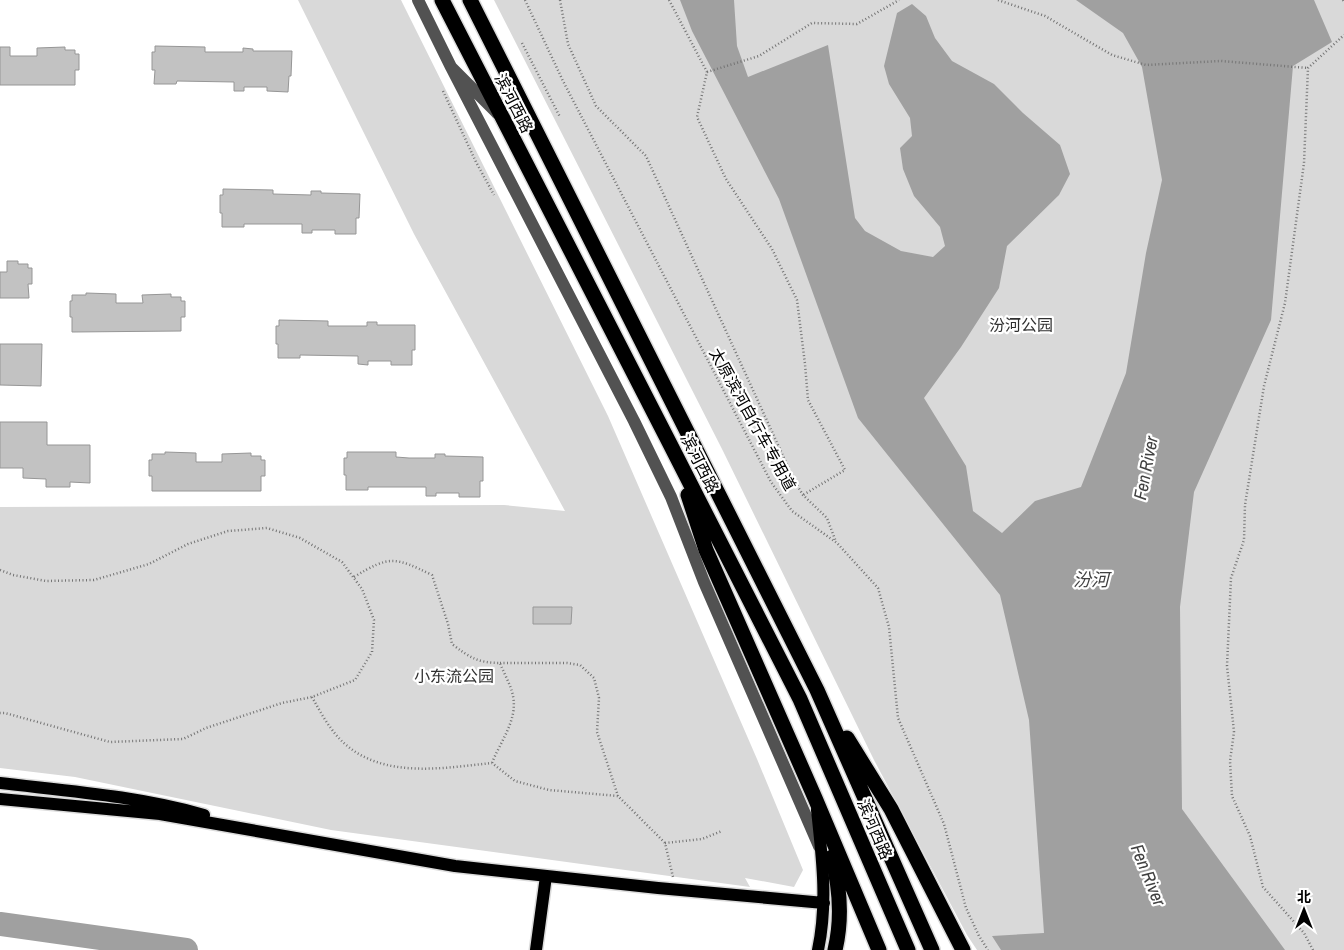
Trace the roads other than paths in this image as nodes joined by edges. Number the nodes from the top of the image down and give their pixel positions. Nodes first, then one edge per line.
1 (418, 0) edge
2 (442, 0) edge
3 (470, 0) edge
4 (451, 67) junction
5 (503, 119) junction
6 (669, 442) junction
7 (671, 497) junction
8 (706, 550) junction
9 (817, 690) junction
10 (0, 783) edge
11 (816, 798) junction
12 (0, 799) edge
13 (276, 835) junction
14 (821, 850) junction
15 (546, 876) junction
16 (824, 902) junction
17 (931, 947) edge
18 (536, 950) edge
19 (818, 950) edge
20 (835, 950) edge
21 (879, 950) edge
22 (908, 950) edge
23 (963, 950) edge

1 - 4 street
2 - 5 highway, 滨河西路
3 - 9 highway, 滨河西路
4 - 5 street
4 - 7 street
5 - 6 highway, 滨河西路
6 - 8 highway
6 - 22 highway, 滨河西路
7 - 8 street
7 - 14 street
8 - 11 highway
9 - 17 highway, 滨河西路
9 - 23 highway
10 - 13 main road
11 - 14 main road
11 - 20 highway
11 - 21 highway
12 - 13 main road
13 - 15 main road
14 - 16 main road
15 - 16 main road
15 - 18 main road
16 - 19 main road

